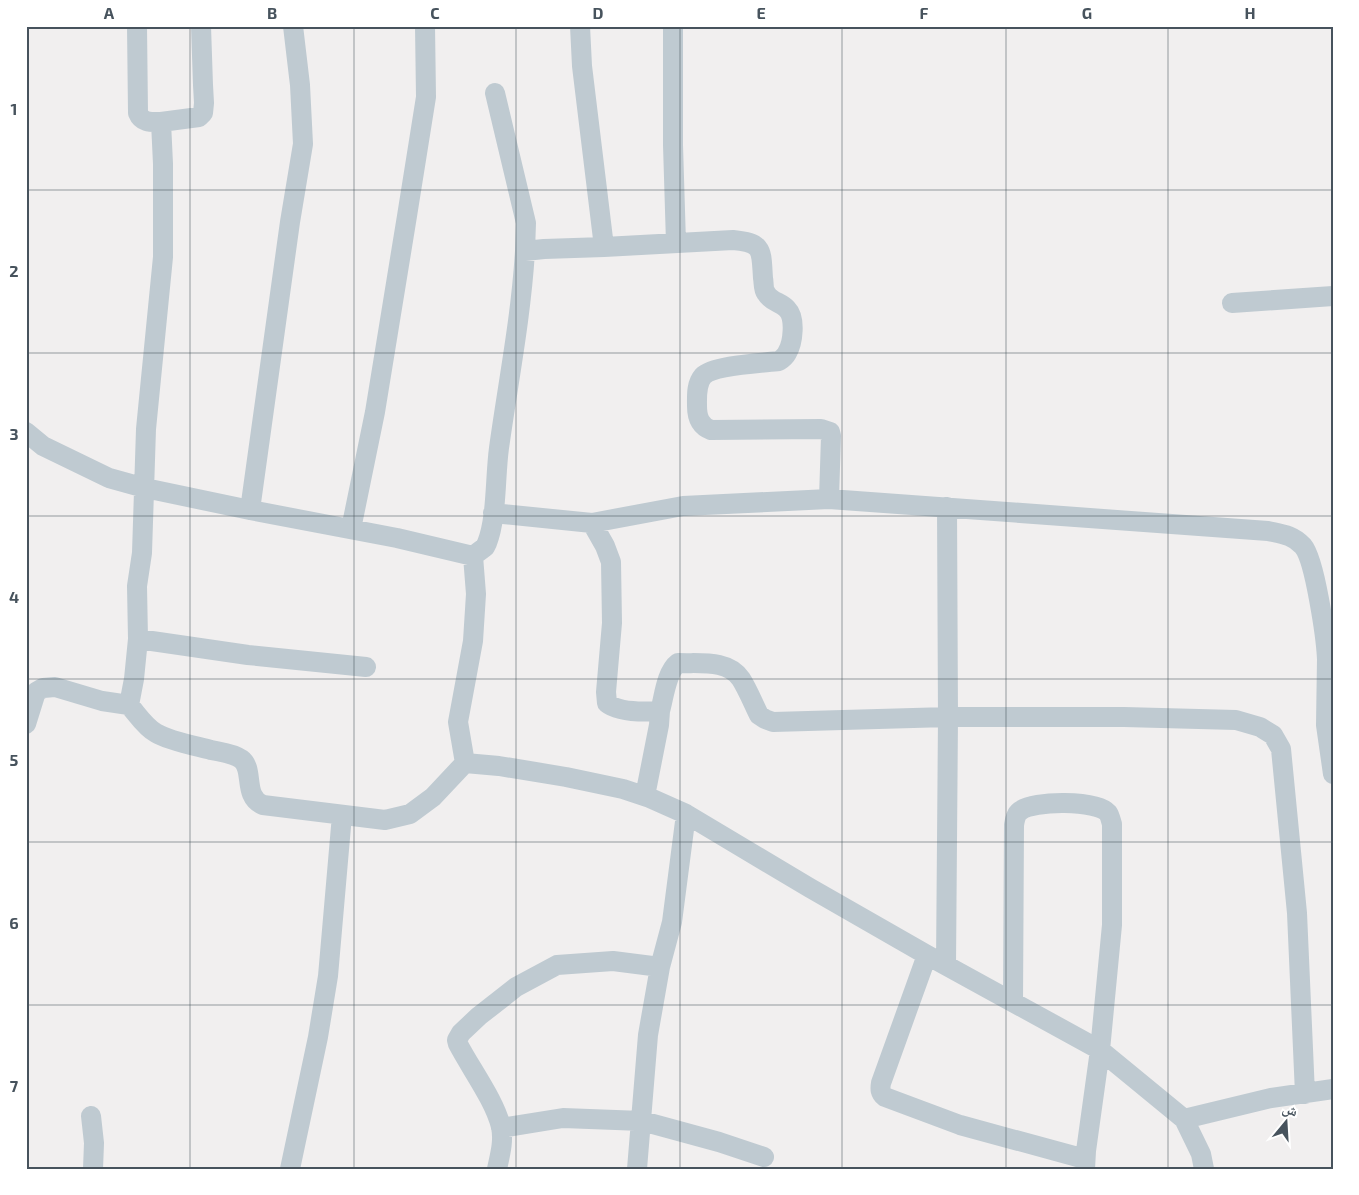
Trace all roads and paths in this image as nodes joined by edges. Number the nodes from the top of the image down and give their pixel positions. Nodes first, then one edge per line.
1 (137, 26) edge
2 (201, 26) edge
3 (292, 26) edge
4 (425, 26) edge
5 (580, 26) edge
6 (673, 26) edge
7 (495, 93) dead end
8 (160, 122) junction
9 (676, 243) junction
10 (604, 247) junction
11 (525, 251) junction
12 (1333, 296) edge
13 (1232, 303) dead end
14 (26, 432) edge
15 (145, 488) junction
16 (829, 499) junction
17 (947, 507) junction
18 (250, 510) junction
19 (493, 513) junction
20 (592, 523) junction
21 (351, 529) junction
22 (473, 556) junction
23 (138, 640) junction
24 (1330, 659) edge
25 (366, 668) dead end
26 (129, 705) junction
27 (660, 712) junction
28 (948, 717) junction
29 (26, 724) edge
30 (465, 763) junction
31 (1333, 774) edge
32 (645, 796) junction
33 (686, 814) junction
34 (342, 815) junction
35 (928, 955) junction
36 (946, 965) junction
37 (660, 967) junction
38 (1013, 1002) junction
39 (1100, 1050) junction
40 (1333, 1088) edge
41 (1305, 1094) junction
42 (91, 1116) dead end
43 (1184, 1119) junction
44 (642, 1121) junction
45 (501, 1128) junction
46 (764, 1157) dead end
47 (1085, 1164) edge
48 (93, 1169) edge
49 (290, 1169) edge
50 (497, 1169) edge
51 (637, 1169) edge
52 (1204, 1169) edge

1 - 8 street
2 - 8 street
3 - 18 street
4 - 21 street
5 - 10 street
6 - 9 street
7 - 11 street
8 - 15 street
9 - 10 street
9 - 16 street
10 - 11 street
11 - 19 street
12 - 13 street
14 - 15 street
15 - 18 street
15 - 23 street
16 - 17 street
16 - 20 street
17 - 24 street
17 - 28 street
18 - 21 street
19 - 20 street
19 - 22 street
20 - 27 street
21 - 22 street
22 - 30 street
23 - 25 street
23 - 26 street
24 - 31 street
26 - 29 street
26 - 34 street
27 - 28 street
27 - 32 street
28 - 36 street
28 - 41 street
30 - 32 street
30 - 34 street
32 - 33 street
33 - 35 street
33 - 37 street
34 - 49 street
35 - 36 street
35 - 47 street
36 - 38 street
37 - 44 street
37 - 45 street
38 - 39 street
38 - 39 street
39 - 43 street
39 - 47 street
40 - 41 street
41 - 43 street
42 - 48 street
43 - 52 street
44 - 45 street
44 - 46 street
44 - 51 street
45 - 50 street

